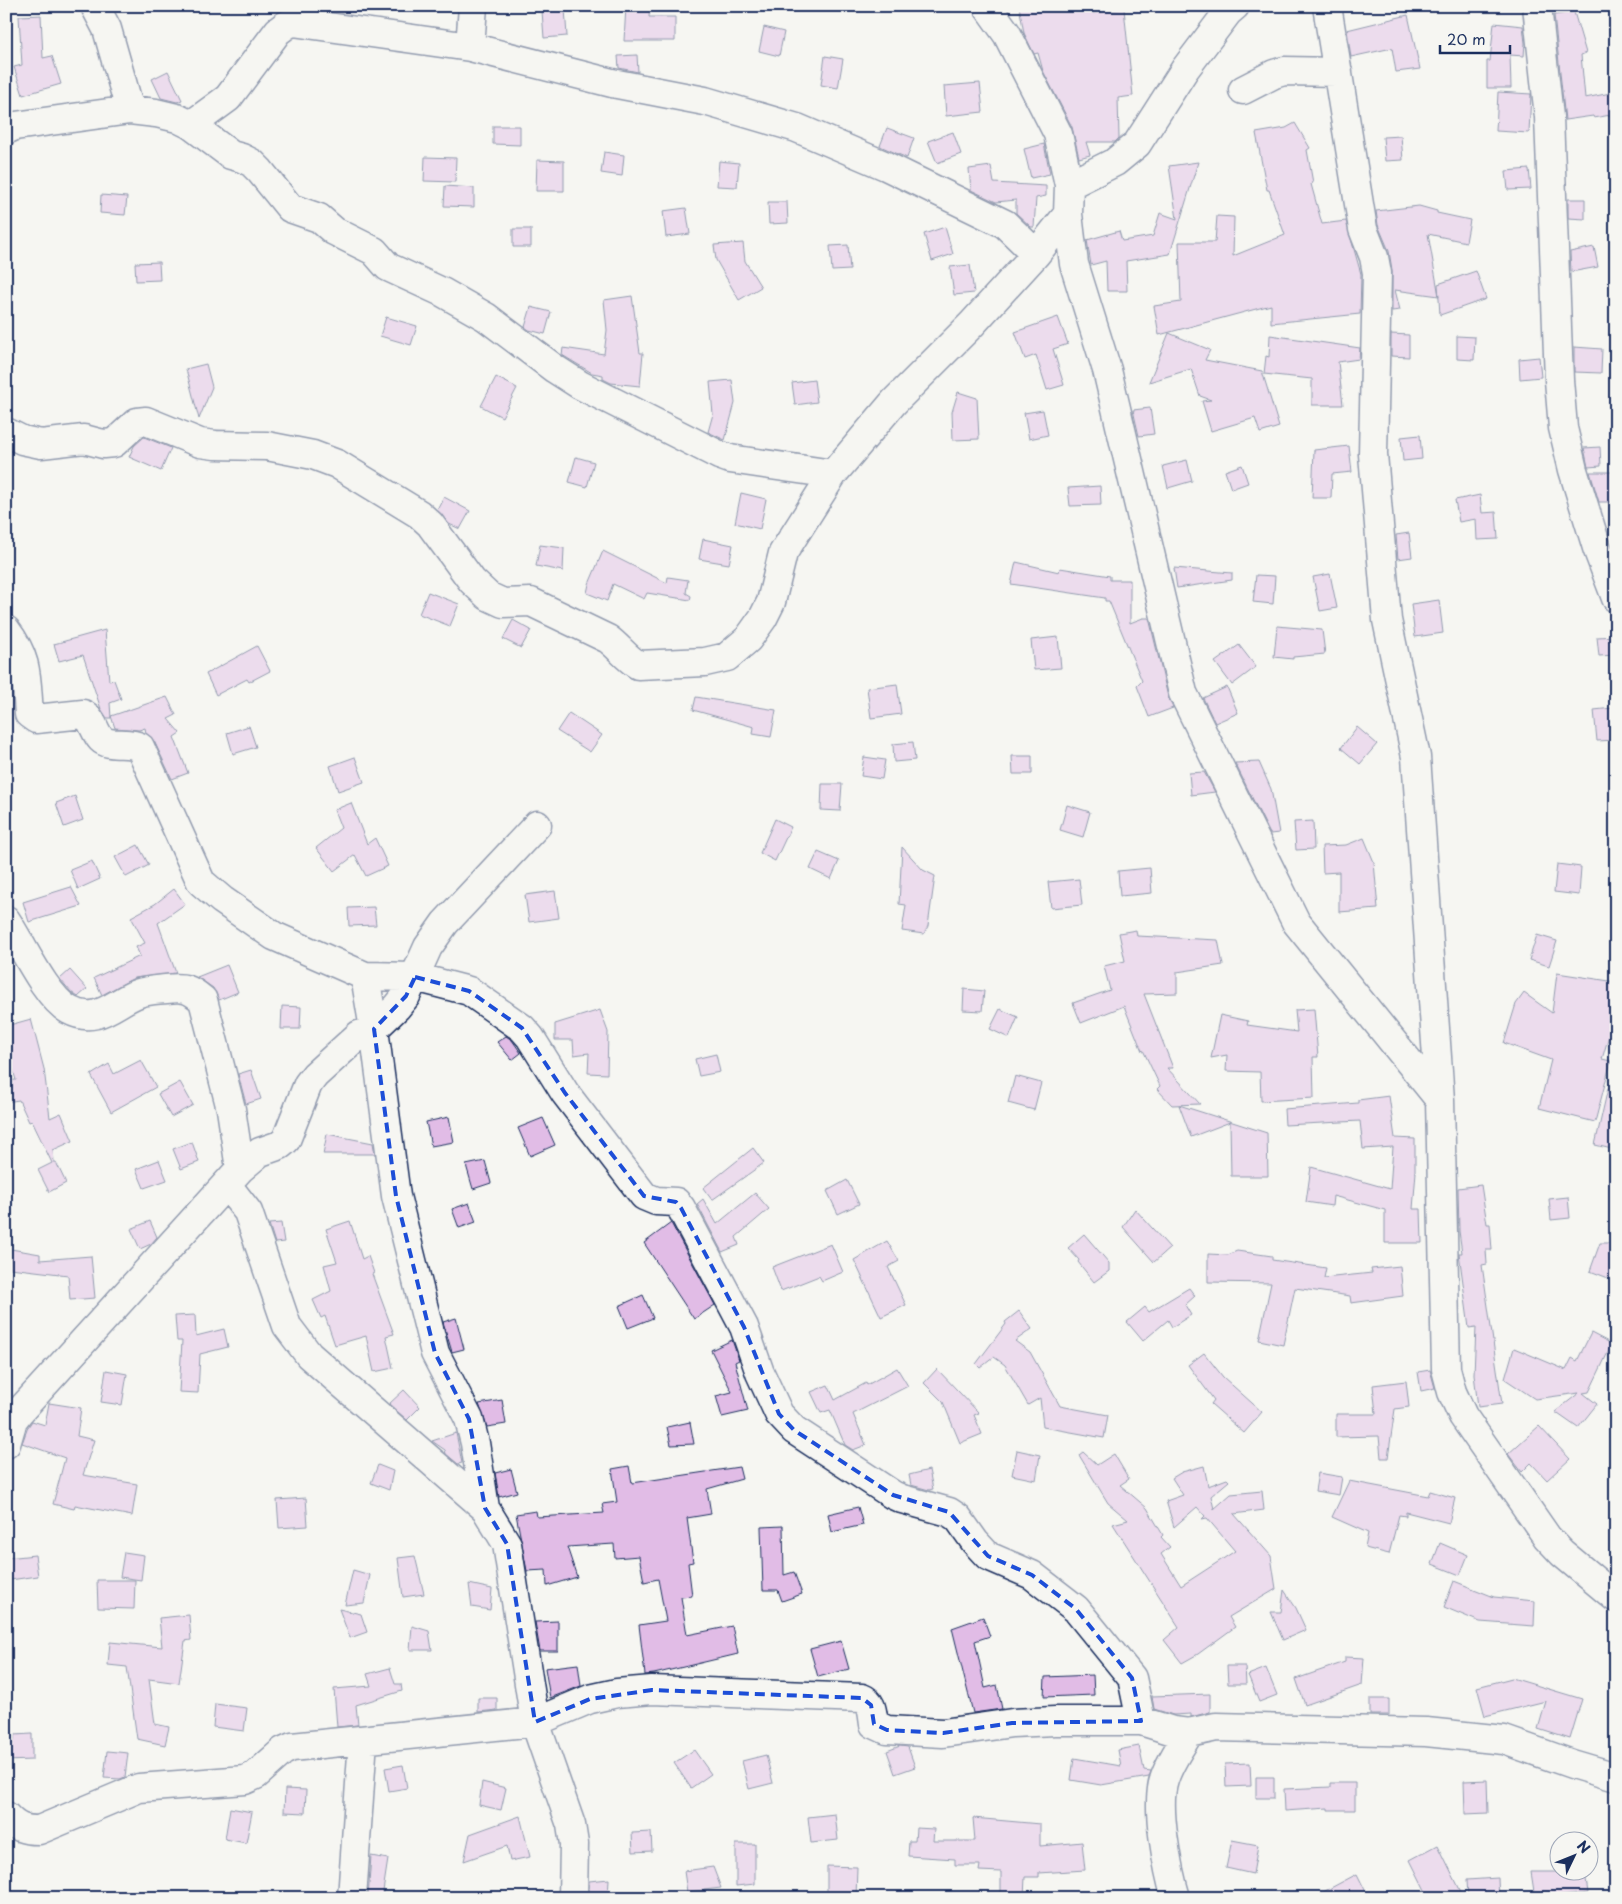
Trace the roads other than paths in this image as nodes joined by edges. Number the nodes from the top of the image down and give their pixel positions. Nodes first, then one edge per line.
1 (95, 6) edge
2 (473, 6) edge
3 (988, 6) edge
4 (1235, 6) edge
5 (1327, 6) edge
6 (1537, 6) edge
7 (470, 47) junction
8 (1338, 72) junction
9 (1243, 90) dead end
10 (130, 110) junction
11 (191, 124) junction
12 (6, 130) edge
13 (1069, 185) junction
14 (1068, 214) junction
15 (1036, 254) junction
16 (6, 432) edge
17 (833, 474) junction
18 (1616, 598) edge
19 (6, 630) edge
20 (536, 825) dead end
21 (6, 920) edge
22 (365, 976) junction
23 (415, 977) junction
24 (374, 1029) junction
25 (1440, 1100) junction
26 (234, 1177) junction
27 (6, 1444) edge
28 (485, 1508) junction
29 (1616, 1598) edge
30 (1141, 1721) junction
31 (536, 1722) junction
32 (1189, 1733) junction
33 (364, 1740) junction
34 (1616, 1777) edge
35 (6, 1816) edge
36 (352, 1898) edge
37 (573, 1898) edge
38 (1176, 1898) edge

1 - 10 street
2 - 7 street
3 - 13 street
4 - 13 street
5 - 8 street
6 - 18 street
7 - 11 street
7 - 15 street
8 - 9 street
8 - 25 street
10 - 11 street
10 - 12 street
11 - 17 street
13 - 14 street
14 - 15 street
14 - 25 street
15 - 17 street
16 - 17 street
19 - 22 street
20 - 23 street
21 - 26 street
22 - 23 street
22 - 24 street
23 - 24 street
23 - 30 street
24 - 26 street
24 - 28 street
25 - 29 street
26 - 27 street
26 - 28 street
28 - 31 street
30 - 31 street
30 - 32 street
31 - 33 street
31 - 37 street
32 - 34 street
32 - 38 street
33 - 35 street
33 - 36 street

